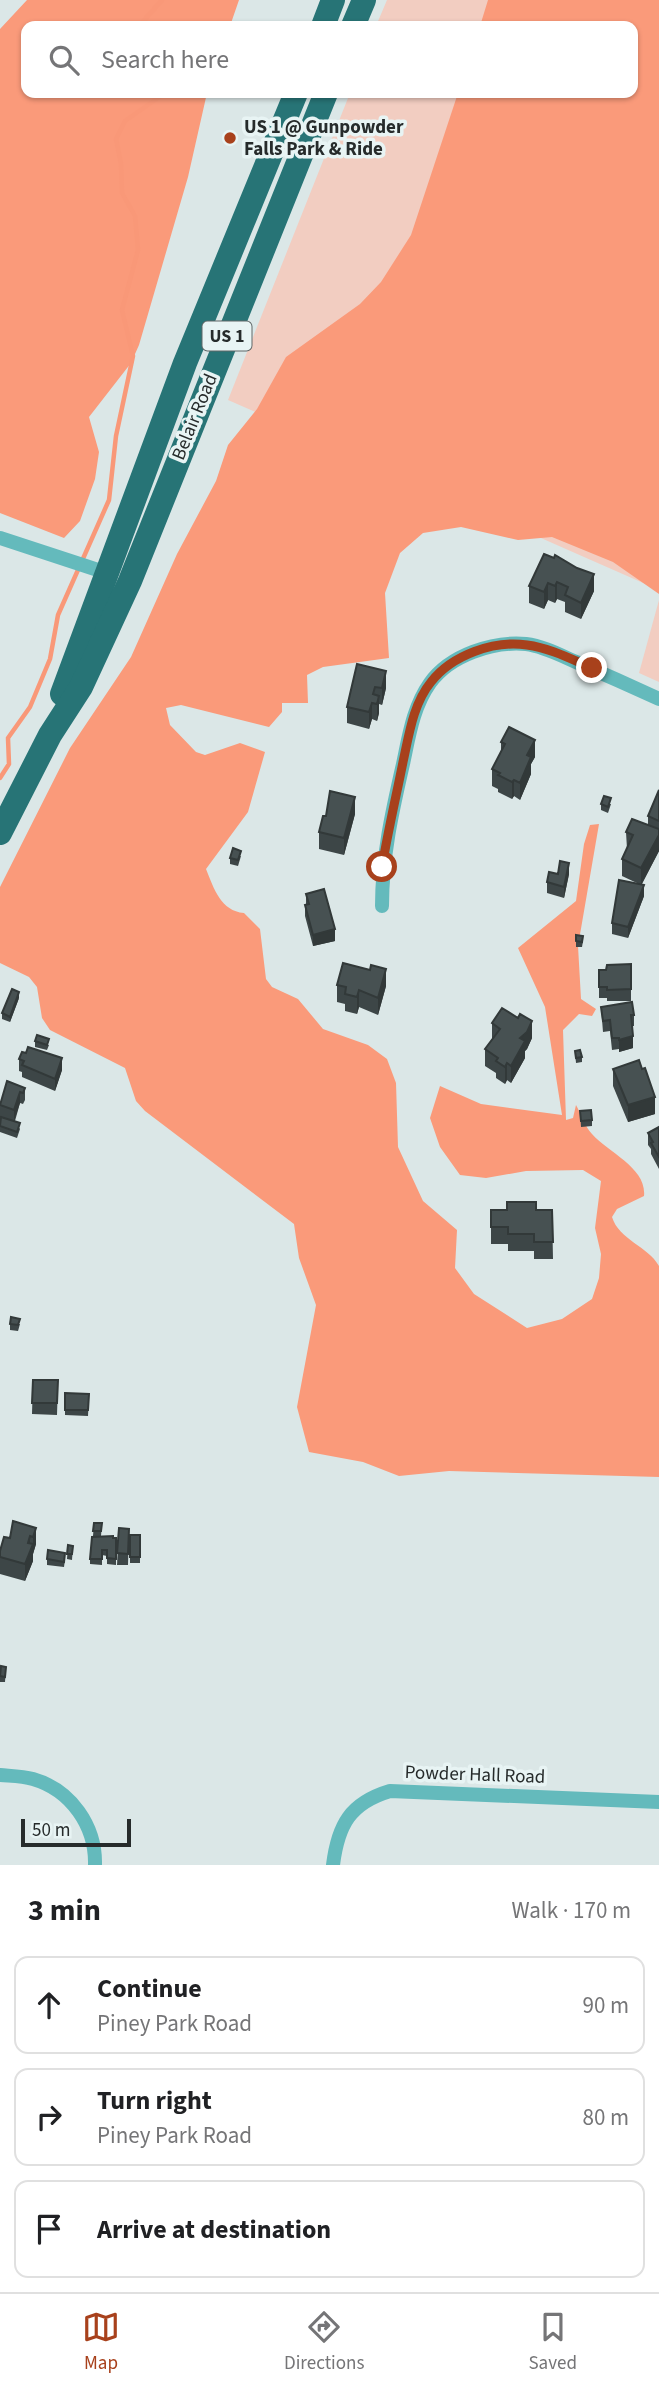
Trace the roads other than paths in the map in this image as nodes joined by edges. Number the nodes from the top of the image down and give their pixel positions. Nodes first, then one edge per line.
1 (333, 0) edge
2 (364, 0) edge
3 (325, 21) edge
4 (355, 21) edge
5 (294, 98) edge
6 (324, 98) edge
7 (0, 538) edge
8 (100, 570) junction
9 (659, 699) edge
10 (0, 833) edge
11 (382, 906) dead end
12 (0, 1775) edge
13 (659, 1802) edge
14 (95, 1865) edge
15 (333, 1865) edge

1 - 3 highway
2 - 4 highway
5 - 8 highway, Belair Road / US 1
6 - 8 highway, Belair Road / US 1
7 - 8 street
8 - 10 highway, Belair Road / US 1
9 - 11 street
12 - 14 street
13 - 15 street, Powder Hall Road

